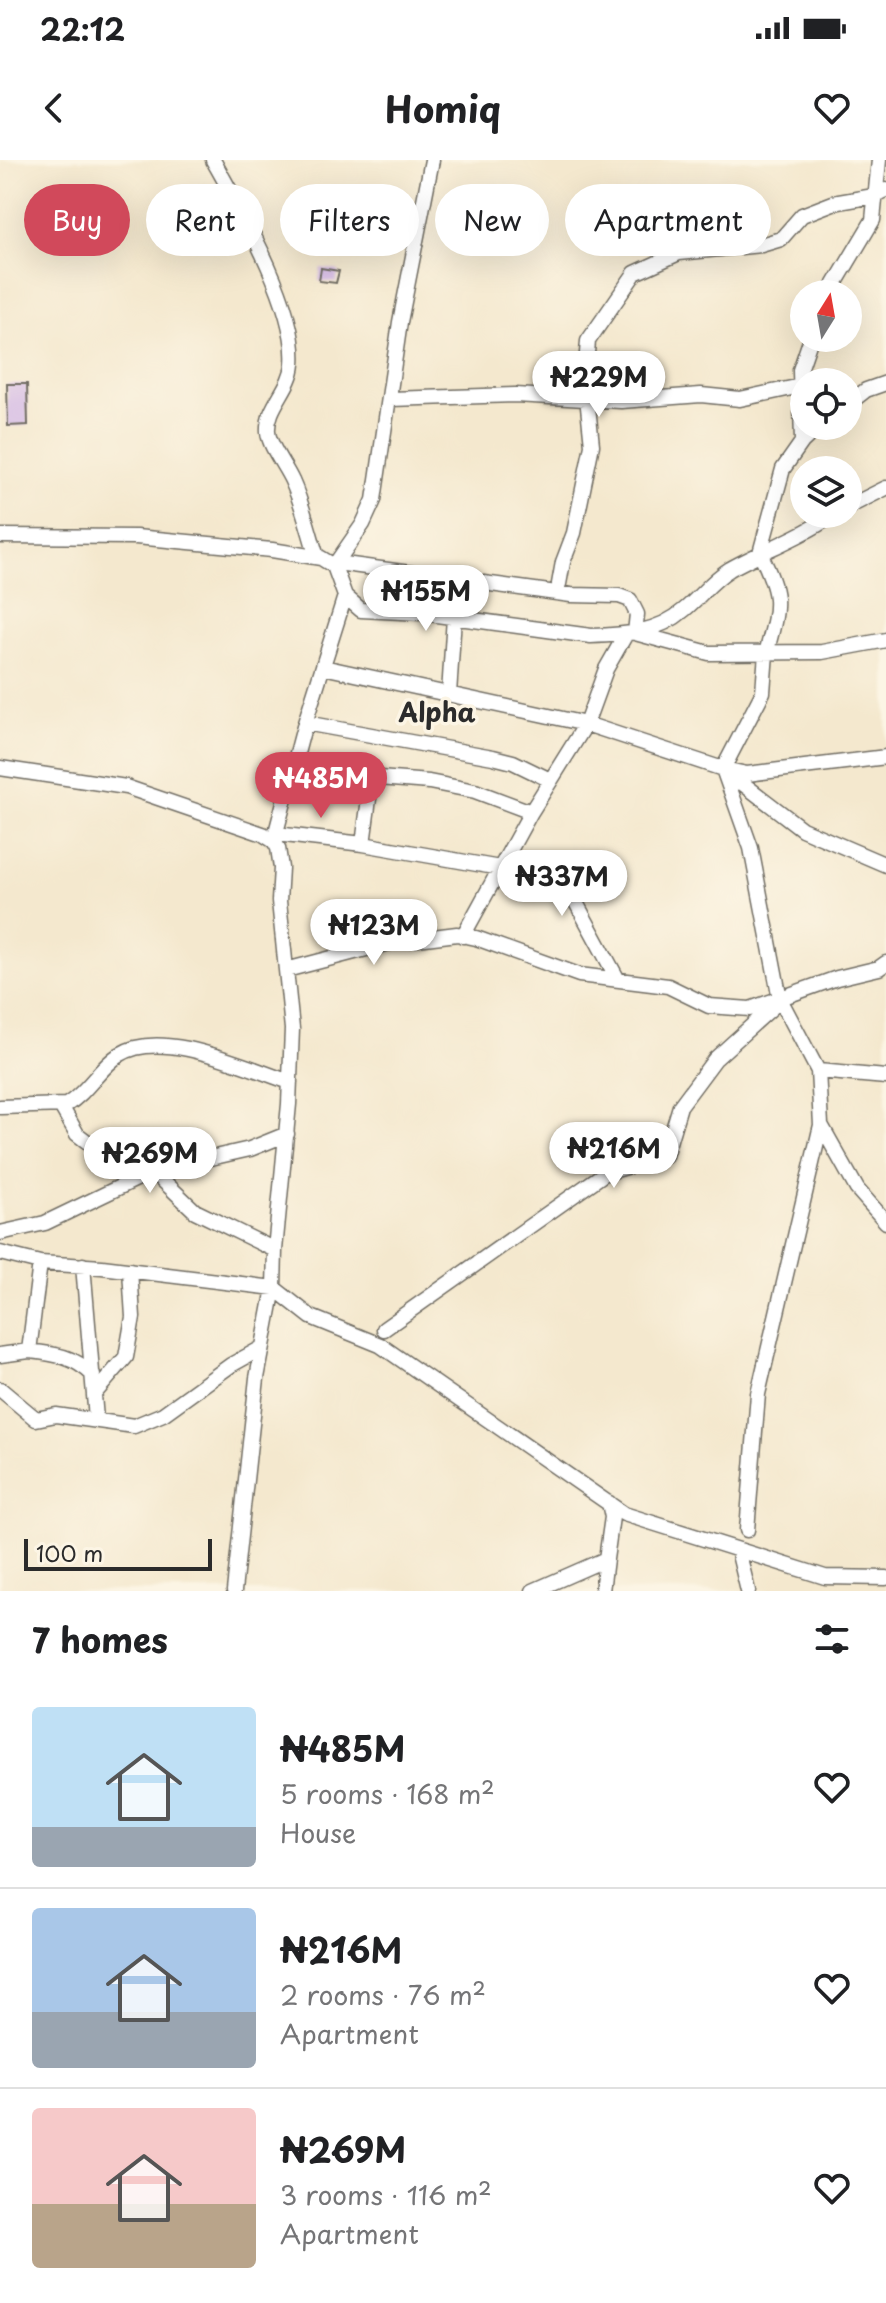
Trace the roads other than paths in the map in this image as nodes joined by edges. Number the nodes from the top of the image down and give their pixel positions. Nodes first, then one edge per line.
1 (213, 160) edge
2 (432, 160) edge
3 (879, 160) edge
4 (880, 193) edge
5 (837, 280) edge
6 (886, 383) edge
7 (790, 389) edge
8 (862, 393) edge
9 (390, 399) junction
10 (588, 399) junction
11 (802, 442) edge
12 (886, 488) edge
13 (862, 500) edge
14 (807, 528) edge
15 (0, 536) edge
16 (760, 553) junction
17 (317, 557) junction
18 (336, 564) junction
19 (559, 584) dead end
20 (345, 596) junction
21 (454, 617) junction
22 (631, 634) junction
23 (886, 640) edge
24 (767, 649) junction
25 (323, 667) junction
26 (449, 694) junction
27 (305, 723) junction
28 (586, 724) junction
29 (886, 757) edge
30 (0, 768) edge
31 (723, 769) junction
32 (292, 771) junction
33 (372, 776) junction
34 (550, 780) junction
35 (531, 812) junction
36 (275, 838) junction
37 (363, 844) junction
38 (886, 865) edge
39 (500, 868) junction
40 (463, 936) junction
41 (886, 963) edge
42 (286, 970) junction
43 (617, 978) junction
44 (780, 999) junction
45 (818, 1071) junction
46 (886, 1077) edge
47 (290, 1082) junction
48 (61, 1106) junction
49 (0, 1107) edge
50 (821, 1125) junction
51 (287, 1134) junction
52 (153, 1171) junction
53 (886, 1222) edge
54 (0, 1233) edge
55 (275, 1250) junction
56 (0, 1253) edge
57 (40, 1263) junction
58 (83, 1265) junction
59 (130, 1270) junction
60 (274, 1288) junction
61 (384, 1329) dead end
62 (262, 1348) junction
63 (29, 1351) junction
64 (0, 1355) edge
65 (93, 1375) junction
66 (0, 1389) edge
67 (95, 1393) junction
68 (96, 1419) junction
69 (609, 1503) junction
70 (747, 1530) dead end
71 (738, 1550) junction
72 (606, 1559) junction
73 (886, 1578) edge
74 (234, 1591) edge
75 (533, 1591) edge
76 (602, 1591) edge
77 (748, 1591) edge

1 - 17 street
2 - 9 street
3 - 4 street
4 - 5 street
4 - 10 street
6 - 8 street
7 - 10 street
9 - 10 street
9 - 18 street
10 - 19 street
11 - 16 street
12 - 13 street
14 - 16 street
15 - 17 street
16 - 22 street
16 - 24 street
17 - 18 street
18 - 20 street
18 - 22 street
20 - 21 street
20 - 25 street
21 - 22 street
21 - 26 street
22 - 24 street
22 - 28 street
23 - 24 street
24 - 31 street
25 - 26 street
25 - 27 street
26 - 28 street
27 - 32 street
27 - 34 street
28 - 31 street
28 - 34 street
29 - 31 street
30 - 36 street
31 - 38 street
31 - 44 street
32 - 33 street
32 - 36 street
33 - 35 street
33 - 37 street
34 - 35 street
35 - 39 street
36 - 37 street
36 - 42 street
37 - 39 street
39 - 40 street
39 - 43 street
40 - 42 street
40 - 43 street
41 - 44 street
42 - 47 street
43 - 44 street
44 - 45 street
44 - 61 street
45 - 46 street
45 - 50 street
47 - 48 street
47 - 51 street
48 - 49 street
48 - 52 street
50 - 53 street
50 - 70 street
51 - 52 street
51 - 55 street
52 - 54 street
52 - 55 street
55 - 60 street
56 - 57 street
57 - 58 street
57 - 63 street
58 - 59 street
58 - 65 street
59 - 60 street
59 - 67 street
60 - 62 street
60 - 69 street
62 - 68 street
62 - 74 street
63 - 64 street
63 - 65 street
65 - 67 street
66 - 68 street
67 - 68 street
69 - 71 street
69 - 72 street
71 - 73 street
71 - 77 street
72 - 75 street
72 - 76 street

